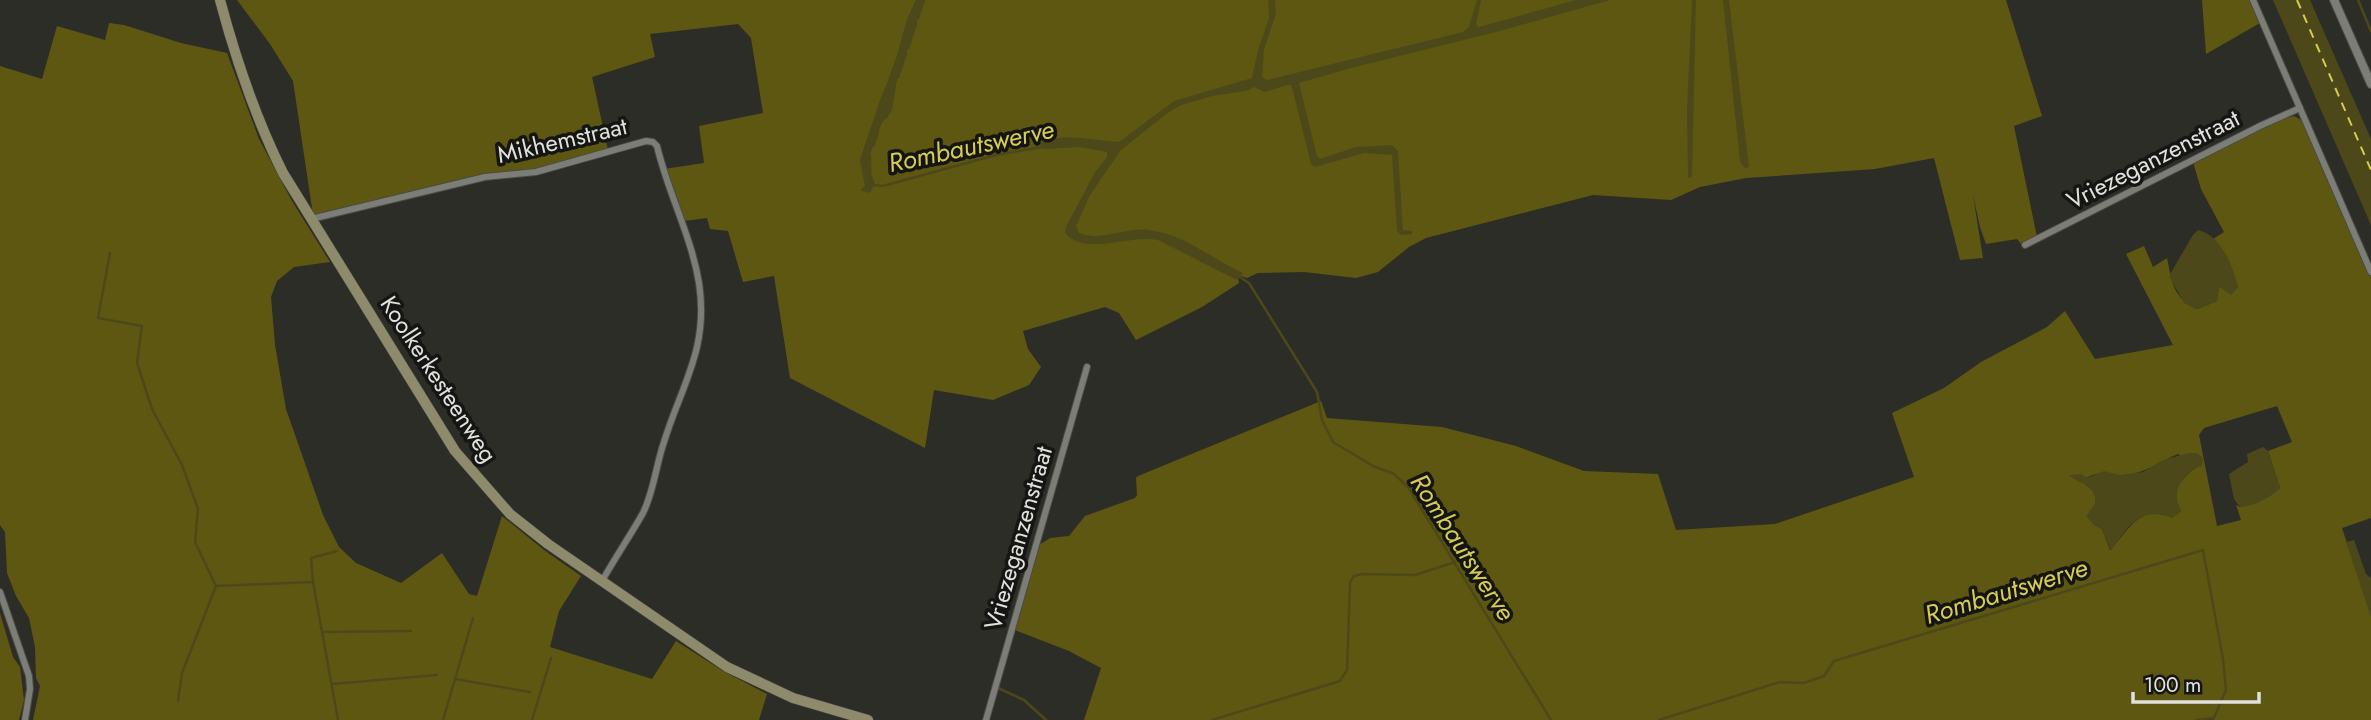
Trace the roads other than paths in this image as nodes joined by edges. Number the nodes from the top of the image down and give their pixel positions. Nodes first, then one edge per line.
1 (220, 0) edge
2 (2253, 0) edge
3 (2334, 0) edge
4 (2371, 84) edge
5 (2300, 108) junction
6 (311, 219) junction
7 (2025, 245) dead end
8 (2371, 272) edge
9 (1087, 367) dead end
10 (602, 581) junction
11 (0, 592) edge
12 (25, 720) edge
13 (868, 720) edge
14 (986, 720) edge

1 - 6 main road, Koolkerkesteenweg
2 - 5 street
3 - 4 street
5 - 7 street, Vriezeganzenstraat
5 - 8 street
6 - 10 main road, Koolkerkesteenweg
6 - 10 street, Mikhemstraat
9 - 14 street, Vriezeganzenstraat
10 - 13 main road, Koolkerkesteenweg
11 - 12 street

